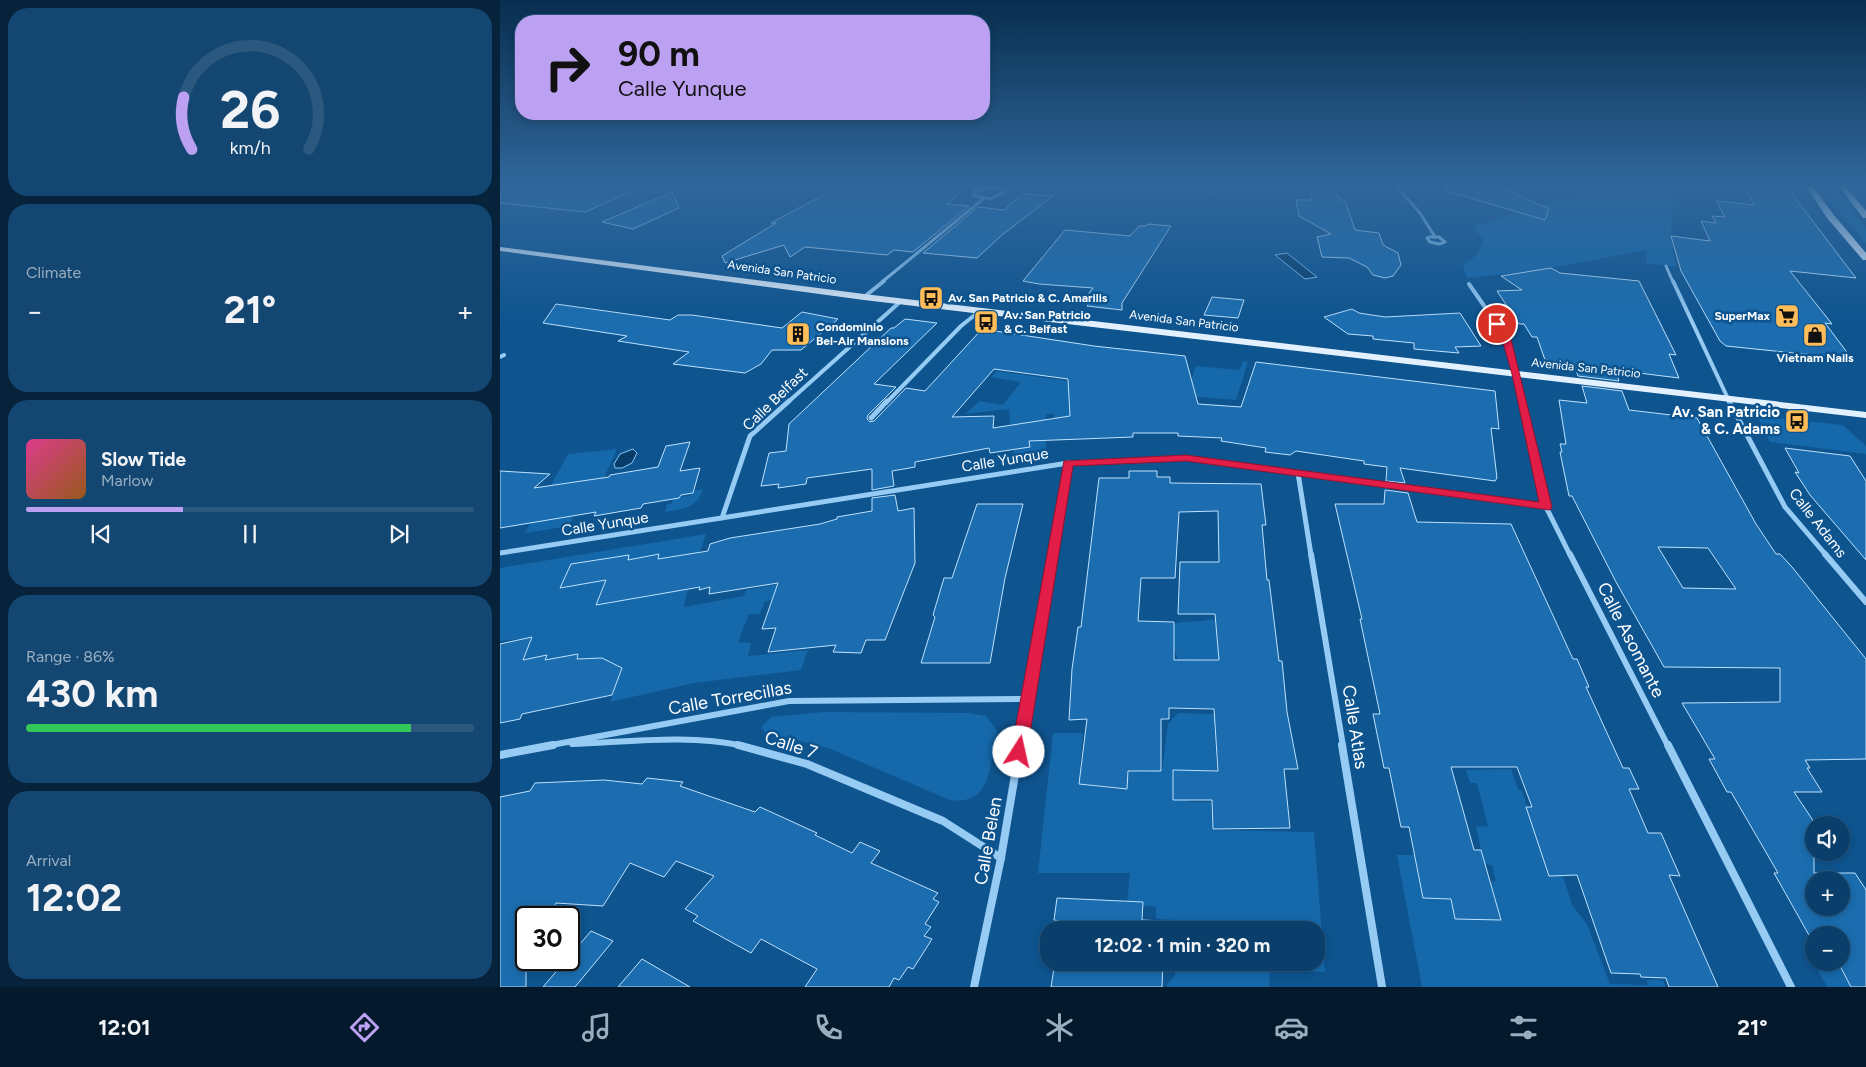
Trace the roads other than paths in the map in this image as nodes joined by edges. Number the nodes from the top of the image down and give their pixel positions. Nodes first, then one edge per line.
1 (943, 232) edge
2 (1432, 232) edge
3 (1844, 232) edge
4 (1435, 237) junction
5 (500, 249) edge
6 (1866, 258) edge
7 (1666, 266) dead end
8 (1469, 284) dead end
9 (864, 297) junction
10 (901, 301) junction
11 (980, 310) junction
12 (1516, 374) junction
13 (1727, 398) junction
14 (1866, 415) edge
15 (871, 418) dead end
16 (1068, 463) junction
17 (1298, 473) junction
18 (1546, 507) junction
19 (722, 518) junction
20 (500, 553) edge
21 (1866, 602) edge
22 (1028, 699) junction
23 (552, 744) junction
24 (500, 755) edge
25 (1001, 858) junction
26 (974, 987) edge
27 (1382, 987) edge
28 (1791, 987) edge

1 - 9 street
2 - 4 street
3 - 6 main road
4 - 4 street
5 - 9 main road, Avenida San Patricio
7 - 13 street, Calle Adams
8 - 12 street, Calle Asomante
9 - 10 main road, Avenida San Patricio
10 - 11 main road, Avenida San Patricio
10 - 19 street, Calle Belfast
11 - 12 main road, Avenida San Patricio
11 - 15 street
12 - 13 main road, Avenida San Patricio
12 - 18 street, Calle Asomante
13 - 14 main road, Avenida San Patricio
13 - 21 street, Calle Adams
16 - 17 street, Calle Yunque
16 - 19 street, Calle Yunque
16 - 22 street, Calle Belen
17 - 18 street, Calle Yunque
17 - 27 street, Calle Atlas
18 - 28 street, Calle Asomante
19 - 20 street, Calle Yunque
22 - 23 street, Calle Torrecillas
22 - 25 street, Calle Belen
23 - 24 street, Calle Torrecillas
23 - 25 street, Calle 7
25 - 26 street, Calle Belen

